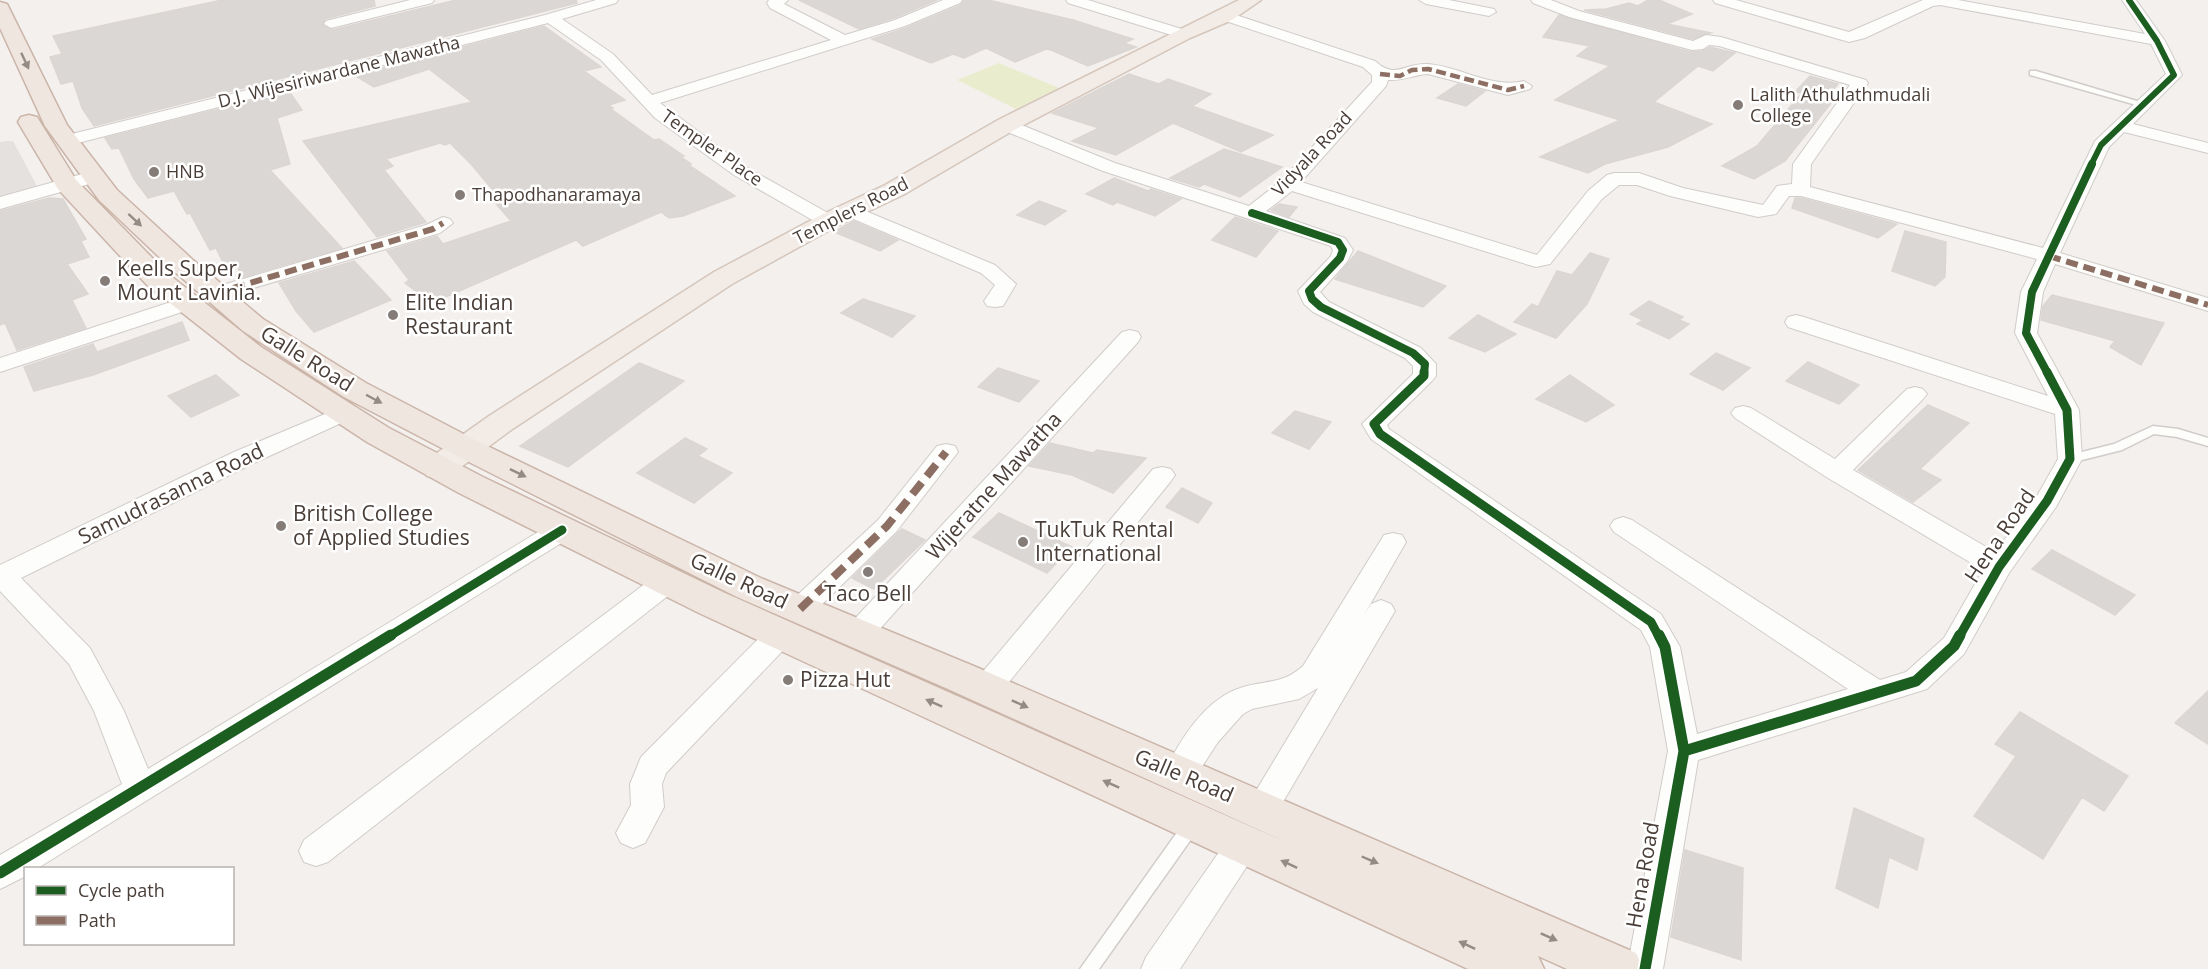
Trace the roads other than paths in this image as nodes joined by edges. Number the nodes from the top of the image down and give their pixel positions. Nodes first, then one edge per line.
1 (427, 0) edge
2 (611, 0) edge
3 (781, 0) edge
4 (955, 0) edge
5 (1073, 0) edge
6 (1252, 0) edge
7 (1426, 0) edge
8 (1538, 0) edge
9 (1720, 0) edge
10 (2129, 0) edge
11 (0, 8) edge
12 (1489, 12) dead end
13 (1225, 16) junction
14 (550, 18) junction
15 (331, 24) dead end
16 (1183, 34) junction
17 (843, 40) junction
18 (2157, 41) junction
19 (0, 51) edge
20 (2033, 73) dead end
21 (1380, 74) junction
22 (1524, 86) dead end
23 (649, 101) junction
24 (2143, 104) junction
25 (1006, 125) junction
26 (2119, 126) junction
27 (66, 141) junction
28 (2208, 148) edge
29 (80, 181) junction
30 (1289, 184) junction
31 (1801, 190) junction
32 (0, 203) edge
33 (850, 211) junction
34 (1252, 213) junction
35 (828, 221) junction
36 (443, 224) dead end
37 (2049, 256) junction
38 (201, 298) junction
39 (995, 301) dead end
40 (2208, 305) edge
41 (1797, 322) dead end
42 (1130, 337) dead end
43 (62, 344) junction
44 (0, 345) edge
45 (0, 365) edge
46 (1915, 394) dead end
47 (2067, 410) junction
48 (344, 413) junction
49 (1743, 413) dead end
50 (2208, 442) edge
51 (946, 452) dead end
52 (452, 458) junction
53 (2070, 459) junction
54 (1837, 472) junction
55 (1162, 475) dead end
56 (1623, 526) dead end
57 (562, 530) junction
58 (1393, 542) dead end
59 (1999, 567) junction
60 (1, 576) edge
61 (668, 581) junction
62 (1381, 611) dead end
63 (790, 622) junction
64 (858, 634) junction
65 (986, 689) junction
66 (1877, 693) junction
67 (1684, 751) junction
68 (1179, 775) junction
69 (140, 790) junction
70 (1194, 821) junction
71 (1253, 826) junction
72 (633, 833) dead end
73 (316, 851) dead end
74 (0, 873) edge
75 (1089, 969) edge
76 (1159, 969) edge
77 (1520, 969) edge
78 (1619, 969) edge
79 (1645, 969) edge

1 - 15 street
2 - 14 street, D.J. Wijesiriwardane Mawatha
3 - 17 street
4 - 17 street
5 - 16 street
6 - 13 main road, Templers Road
7 - 12 street
8 - 31 street
9 - 18 street
10 - 18 street
11 -> 27 highway, Galle Road
13 - 16 main road, Templers Road
13 - 21 street
14 - 23 street, Templer Place
14 - 27 street, D.J. Wijesiriwardane Mawatha
16 - 25 main road, Templers Road
17 - 23 street
18 - 24 street
19 - 29 highway, Galle Road
20 - 24 lane
21 - 22 street
21 - 30 street, Vidyala Road
23 - 35 street, Templer Place
24 - 26 street
25 - 33 main road, Templers Road
25 - 34 street, Vidyala Road
26 - 28 street
26 - 37 street
27 - 29 highway, Galle Road
29 - 32 street
29 - 38 highway, Galle Road
30 - 31 street
30 - 34 street, Vidyala Road
31 - 37 street
33 - 35 main road, Templers Road
33 - 39 street
34 - 67 street
35 - 52 main road, Templers Road
36 - 38 street
37 - 40 street
37 - 47 street
38 - 43 street
38 - 48 highway, Galle Road
38 -> 52 highway, Galle Road
41 - 47 street
42 - 64 street, Wijeratne Mawatha
43 - 44 street
43 - 45 street
46 - 54 street
47 - 53 street
48 - 52 highway, Galle Road
48 - 60 street, Samudrasanna Road
49 - 54 street
50 - 53 lane
51 - 63 street
52 - 57 highway, Galle Road
52 -> 63 highway, Galle Road
53 - 59 street, Hena Road
54 - 59 street
55 - 65 street
56 - 66 street
57 - 61 highway, Galle Road
57 - 69 street
58 - 68 street
59 - 66 street, Hena Road
60 - 69 street
61 - 63 highway, Galle Road
61 - 73 street
62 - 71 street
63 - 64 highway, Galle Road
70 -> 63 highway, Galle Road
63 - 72 street
64 - 65 highway, Galle Road
65 -> 68 highway, Galle Road
66 - 67 street, Hena Road
67 - 79 street, Hena Road
68 - 71 highway, Galle Road
69 - 74 street
70 - 71 highway, Galle Road
70 - 75 lane
71 - 76 street
77 -> 71 highway, Galle Road
71 -> 78 highway, Galle Road

